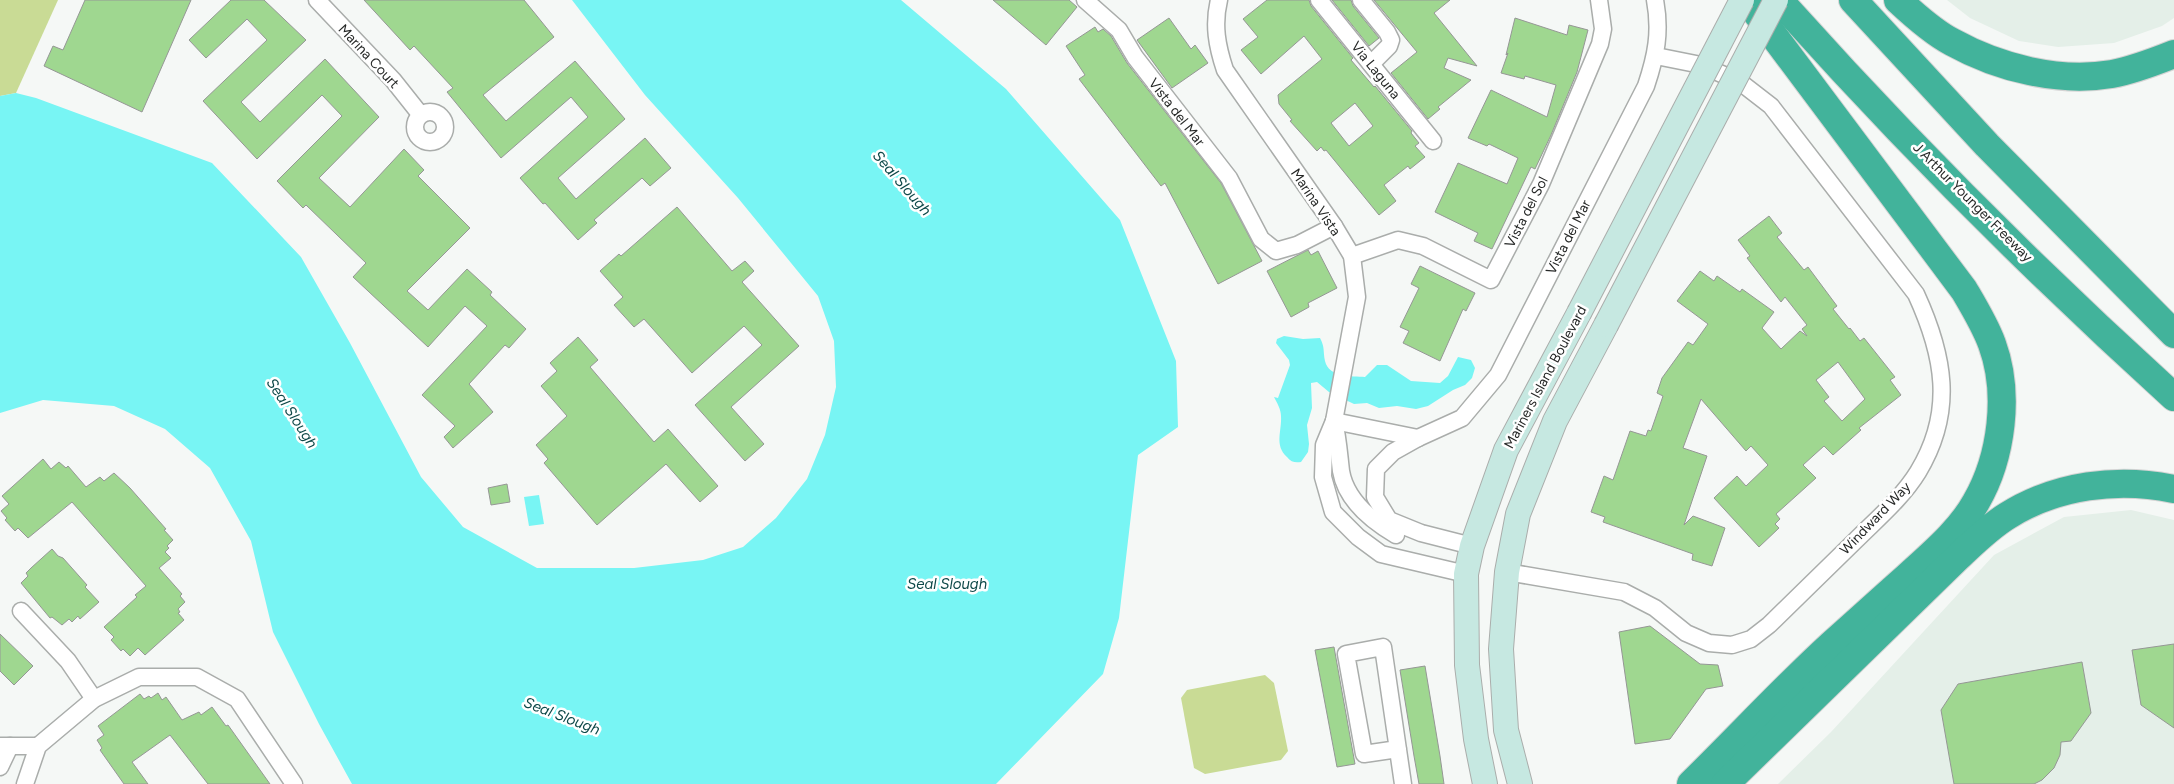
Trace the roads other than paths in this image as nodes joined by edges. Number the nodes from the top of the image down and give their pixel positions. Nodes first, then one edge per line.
1 (317, 0) edge
2 (1085, 0) edge
3 (1220, 0) edge
4 (1319, 0) edge
5 (1361, 0) edge
6 (1599, 0) edge
7 (1655, 0) edge
8 (1742, 0) edge
9 (1747, 0) edge
10 (1777, 0) edge
11 (1853, 0) edge
12 (1898, 0) edge
13 (2174, 54) edge
14 (1656, 56) junction
15 (1370, 64) junction
16 (420, 114) dead end
17 (1433, 141) dead end
18 (1334, 226) junction
19 (1352, 256) junction
20 (2174, 334) edge
21 (2174, 397) edge
22 (1334, 421) junction
23 (1418, 438) junction
24 (2174, 490) edge
25 (1421, 533) junction
26 (1472, 546) junction
27 (1507, 572) junction
28 (1466, 574) junction
29 (21, 611) dead end
30 (94, 700) junction
31 (5, 746) edge
32 (38, 746) junction
33 (1398, 749) junction
34 (0, 767) edge
35 (25, 784) edge
36 (294, 784) edge
37 (1403, 784) edge
38 (1485, 784) edge
39 (1520, 784) edge
40 (1691, 784) edge
41 (1725, 784) edge

1 - 16 street, Marina Court
2 - 18 street, Vista del Mar
3 - 18 street, Marina Vista
4 - 15 street, Via Laguna
5 - 15 street
6 - 19 street, Vista del Sol
7 - 14 street, Vista del Mar
8 - 26 main road, Mariners Island Boulevard, bridge
9 - 40 highway
10 - 21 highway, J Arthur Younger Freeway
10 - 27 main road, bridge
11 - 20 highway
12 - 13 highway
14 - 23 street, Vista del Mar
14 - 27 street, Windward Way
15 - 17 street, Via Laguna
18 - 19 street, Marina Vista
19 - 22 street, Marina Vista
22 - 23 street
22 - 25 street, Marina Vista
22 - 28 street, Marina Vista
23 - 25 street, Vista del Mar
24 - 41 highway
25 - 26 street, Vista del Mar
26 - 28 main road, Mariners Island Boulevard
27 - 39 main road
28 - 38 main road, Mariners Island Boulevard
29 - 30 street
30 - 32 street
30 - 36 street
31 - 32 street
31 - 34 street
32 - 35 street
33 - 33 street
33 - 37 street

